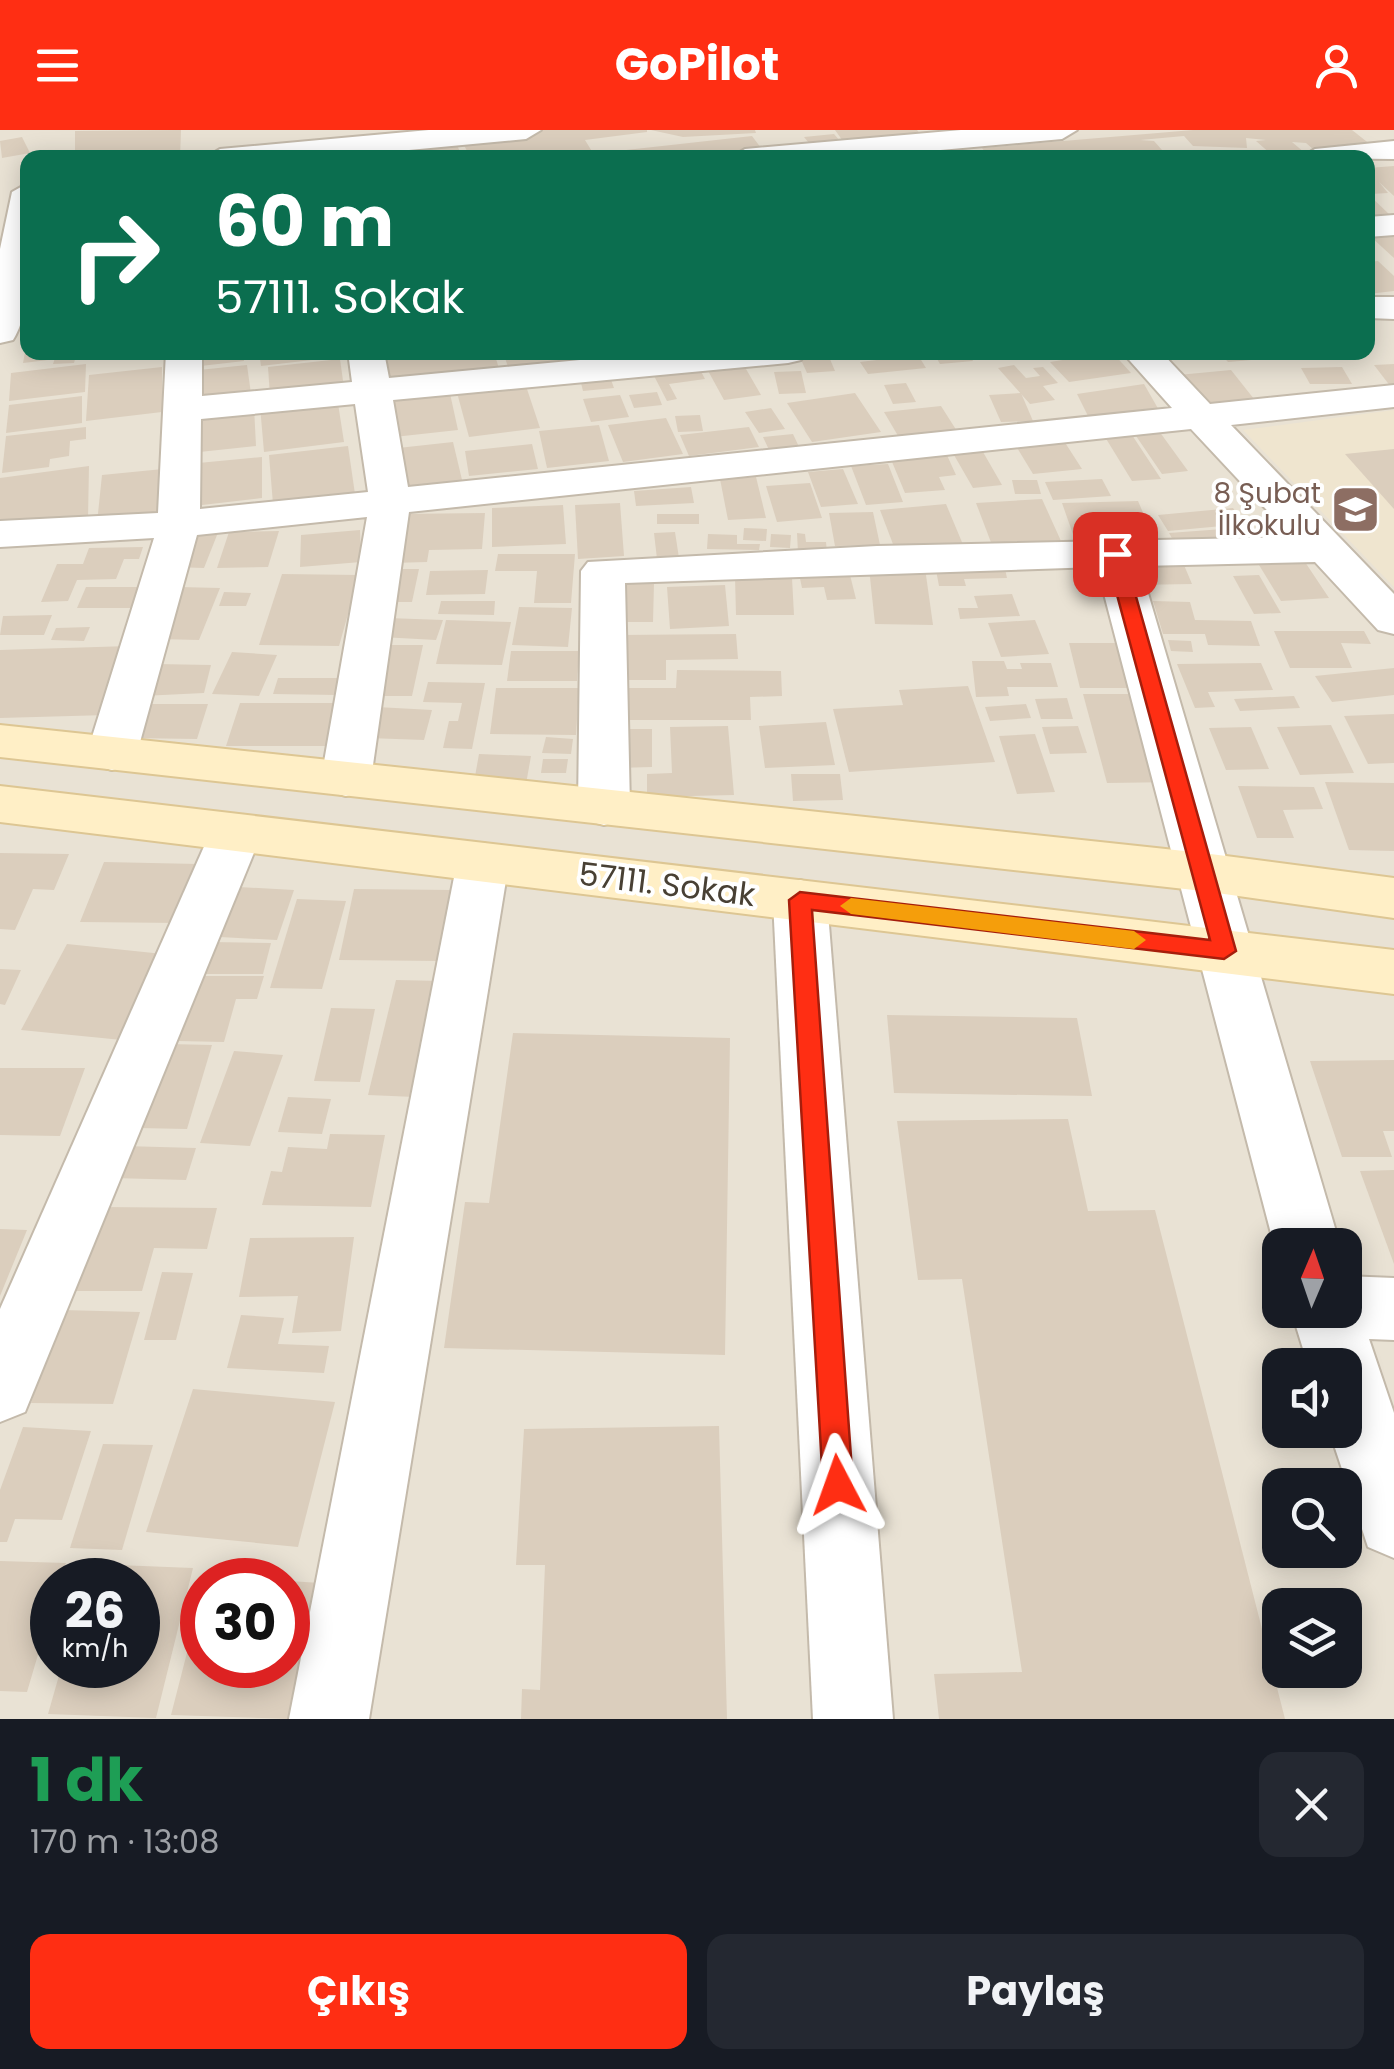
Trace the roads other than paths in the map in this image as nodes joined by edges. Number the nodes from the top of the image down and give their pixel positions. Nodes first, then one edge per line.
1 (526, 130) edge
2 (1062, 130) edge
3 (350, 145) edge
4 (300, 150) edge
5 (836, 150) edge
6 (20, 240) edge
7 (8, 311) edge
8 (184, 360) edge
9 (367, 360) edge
10 (706, 360) edge
11 (1148, 360) edge
12 (369, 393) junction
13 (1394, 396) edge
14 (182, 409) junction
15 (1207, 418) junction
16 (390, 502) junction
17 (179, 524) junction
18 (0, 534) edge
19 (1331, 550) junction
20 (1115, 554) junction
21 (1394, 620) edge
22 (0, 741) edge
23 (112, 753) junction
24 (346, 779) junction
25 (0, 804) edge
26 (604, 807) junction
27 (236, 833) junction
28 (483, 862) junction
29 (1202, 872) junction
30 (1394, 898) edge
31 (800, 900) junction
32 (1224, 951) junction
33 (1394, 972) edge
34 (1302, 1228) edge
35 (1362, 1308) edge
36 (1394, 1309) edge
37 (0, 1389) edge
38 (1362, 1423) edge
39 (1394, 1522) edge
40 (329, 1719) edge
41 (854, 1719) edge

1 - 3 street
2 - 5 street
3 - 4 street
6 - 7 street
8 - 14 street
9 - 12 street
10 - 12 street
11 - 15 street
12 - 14 street
12 - 16 street
13 - 15 street
14 - 17 street
15 - 16 street
15 - 19 street
16 - 17 street
16 - 24 street
17 - 18 street
17 - 23 street
19 - 20 street
19 - 21 street
20 - 26 street
20 - 29 street
22 - 23 main road
23 - 24 main road
24 - 26 main road
25 - 27 main road, 57111. Sokak
26 - 29 main road
27 - 28 main road, 57111. Sokak
27 - 37 street
28 - 31 main road, 57111. Sokak
28 - 40 street
29 - 30 main road
29 - 32 street
31 - 32 main road, 57111. Sokak
31 - 41 street
32 - 33 main road, 57111. Sokak
32 - 34 street
35 - 36 street
38 - 39 street

